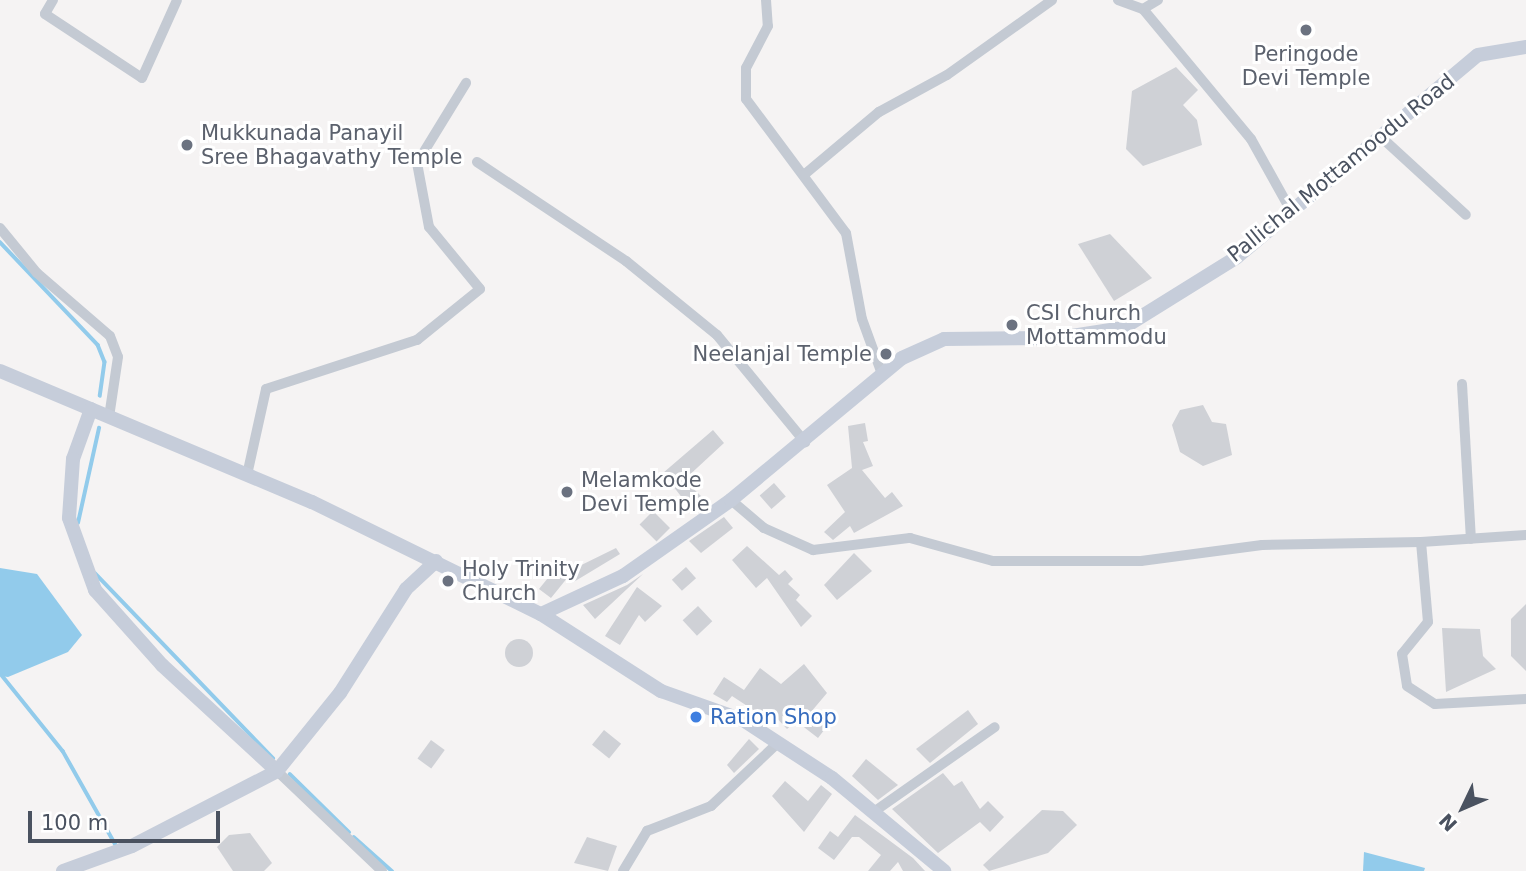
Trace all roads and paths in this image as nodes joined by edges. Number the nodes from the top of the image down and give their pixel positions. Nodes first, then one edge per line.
1 (52, 0) edge
2 (177, 0) edge
3 (766, 0) edge
4 (1050, 0) edge
5 (1118, 0) edge
6 (1158, 0) edge
7 (1143, 9) junction
8 (1526, 47) edge
9 (466, 83) dead end
10 (1381, 137) junction
11 (477, 162) dead end
12 (805, 174) junction
13 (1290, 209) junction
14 (1466, 215) dead end
15 (0, 228) edge
16 (0, 371) edge
17 (882, 374) junction
18 (1462, 384) dead end
19 (91, 409) junction
20 (109, 417) junction
21 (806, 442) junction
22 (247, 475) junction
23 (731, 500) junction
24 (1526, 535) edge
25 (1471, 539) junction
26 (1421, 542) junction
27 (436, 561) junction
28 (541, 614) junction
29 (1526, 699) edge
30 (995, 727) dead end
31 (779, 742) junction
32 (277, 771) junction
33 (875, 811) junction
34 (68, 870) edge
35 (382, 871) edge
36 (623, 871) edge
37 (944, 871) edge

1 - 2 street
3 - 12 street
4 - 12 street
5 - 7 street
6 - 7 street
7 - 13 street
8 - 10 street, Pallichal Mottamoodu Road
9 - 22 street
10 - 13 street, Pallichal Mottamoodu Road
10 - 14 street
11 - 21 street
12 - 17 street
13 - 17 street, Pallichal Mottamoodu Road
15 - 20 street
16 - 19 street
17 - 21 street, Pallichal Mottamoodu Road
18 - 25 street
19 - 20 street
19 - 32 street
20 - 22 street
21 - 23 street, Pallichal Mottamoodu Road
22 - 27 street
23 - 26 street
23 - 28 street, Pallichal Mottamoodu Road
24 - 25 street
25 - 26 street
26 - 29 street
27 - 28 street
27 - 32 street
28 - 31 street
30 - 33 street
31 - 33 street
31 - 36 street
32 - 34 street
32 - 35 street
33 - 37 street

